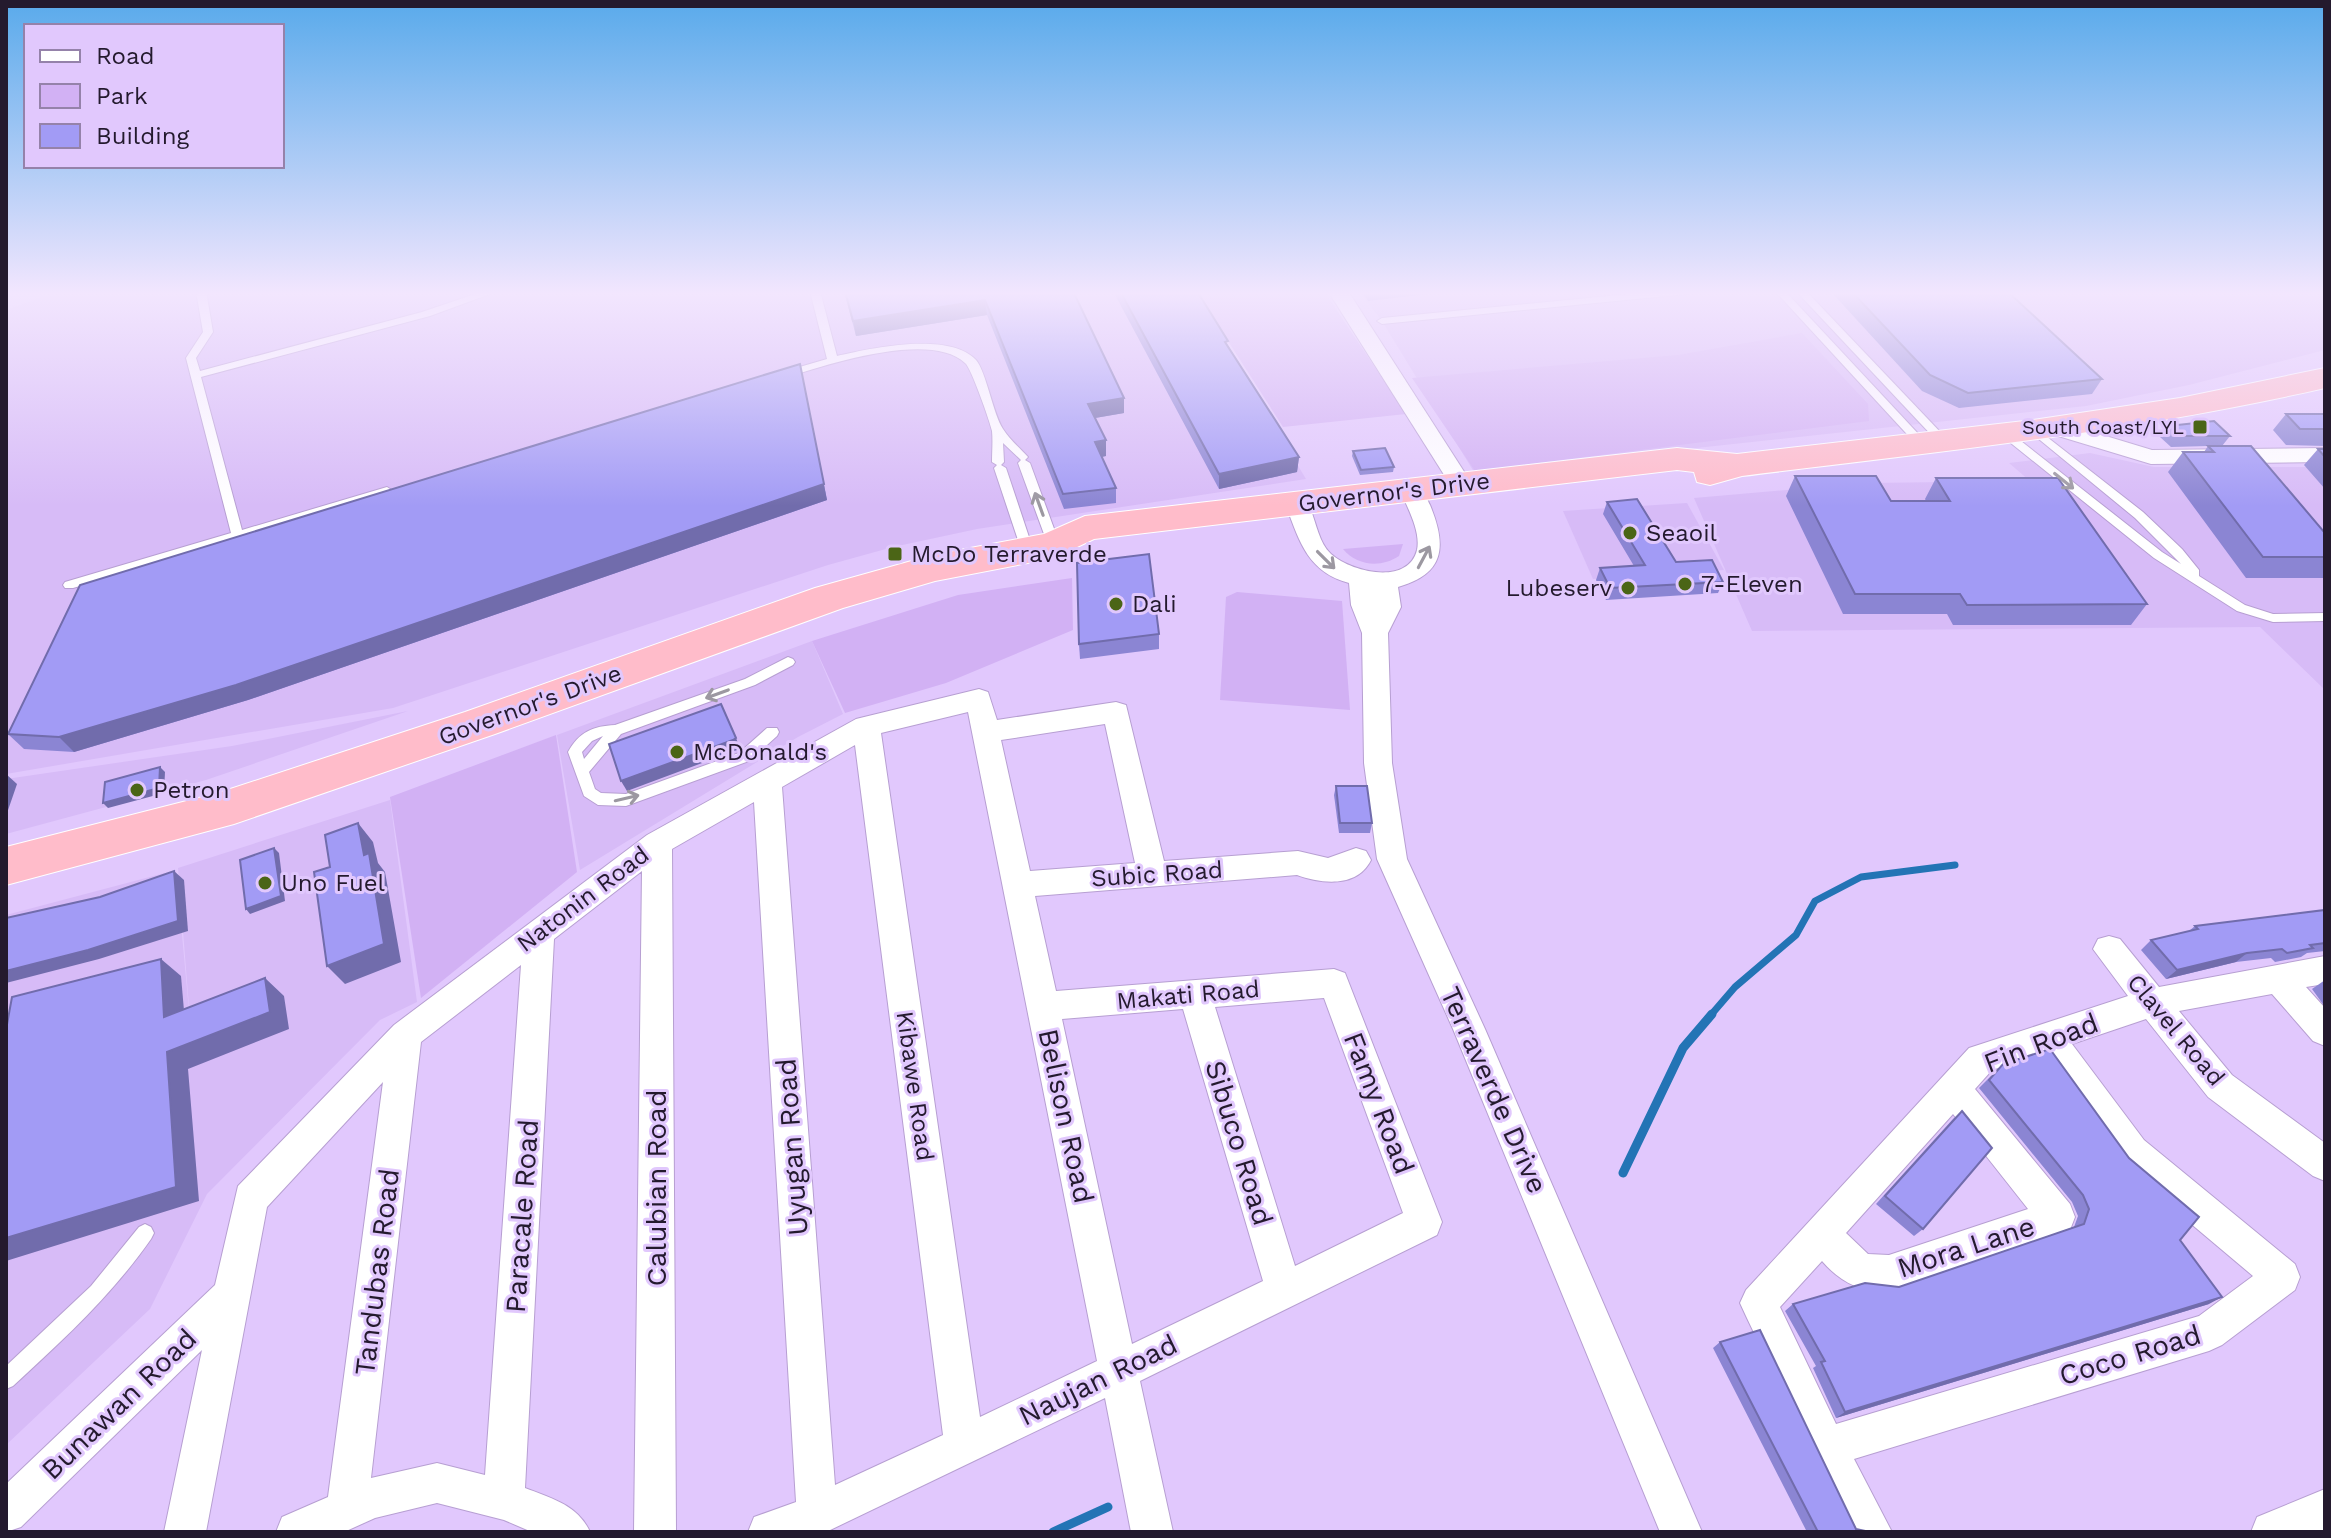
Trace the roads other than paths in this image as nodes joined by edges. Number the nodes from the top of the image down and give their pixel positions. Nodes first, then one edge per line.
1 (192, 363) edge
2 (243, 363) edge
3 (823, 363) edge
4 (972, 363) edge
5 (1384, 363) edge
6 (1847, 363) edge
7 (1869, 363) edge
8 (1875, 369) junction
9 (1855, 371) junction
10 (194, 376) junction
11 (771, 378) edge
12 (2325, 378) edge
13 (2030, 429) junction
14 (997, 430) junction
15 (1930, 441) junction
16 (2325, 455) edge
17 (1737, 465) junction
18 (1461, 484) junction
19 (405, 486) edge
20 (1416, 501) junction
21 (1301, 514) junction
22 (237, 535) junction
23 (1041, 547) junction
24 (1373, 580) junction
25 (2200, 580) junction
26 (69, 585) dead end
27 (2325, 617) edge
28 (788, 662) dead end
29 (982, 715) junction
30 (866, 726) junction
31 (616, 730) junction
32 (772, 732) dead end
33 (583, 770) junction
34 (767, 780) junction
35 (657, 843) junction
36 (1392, 859) junction
37 (6, 866) edge
38 (1152, 873) junction
39 (1017, 885) junction
40 (539, 932) junction
41 (2109, 949) dead end
42 (2325, 970) edge
43 (2277, 977) junction
44 (1334, 983) joint
45 (1195, 994) junction
46 (2153, 1002) junction
47 (1043, 1006) junction
48 (2325, 1031) edge
49 (406, 1035) junction
50 (2048, 1038) junction
51 (1954, 1089) junction
52 (2325, 1164) edge
53 (251, 1198) joint
54 (1424, 1222) joint
55 (145, 1233) dead end
56 (1823, 1234) junction
57 (1284, 1291) junction
58 (232, 1295) junction
59 (1118, 1369) junction
60 (6, 1379) edge
61 (964, 1446) junction
62 (1826, 1447) junction
63 (504, 1500) junction
64 (347, 1510) junction
65 (2325, 1510) edge
66 (6, 1512) edge
67 (817, 1515) junction
68 (185, 1532) edge
69 (297, 1532) edge
70 (569, 1532) edge
71 (655, 1532) edge
72 (769, 1532) edge
73 (1152, 1532) edge
74 (1681, 1532) edge
75 (1871, 1532) edge
76 (2272, 1532) edge

1 - 10 lane
2 - 10 lane
3 - 11 lane
4 - 14 lane
5 - 18 street
6 - 9 lane
7 - 8 lane
8 - 9 lane
8 - 15 lane
9 - 15 lane
10 - 22 lane
12 - 13 highway, Governor's Drive
13 - 15 highway, Governor's Drive
13 - 16 street
13 -> 25 lane
13 - 25 lane
14 - 23 lane
23 -> 14 lane
15 - 17 highway, Governor's Drive
17 - 18 highway, Governor's Drive
17 - 20 highway, Governor's Drive
18 - 20 highway, Governor's Drive
19 - 22 lane
20 - 21 highway, Governor's Drive
24 -> 20 street
21 - 23 highway, Governor's Drive
21 -> 24 street
22 - 26 lane
23 - 37 highway, Governor's Drive
24 - 36 street, Terraverde Drive
25 - 27 lane
28 -> 31 lane
29 - 30 street, Natonin Road
29 - 38 street, Natonin Road
29 - 39 street, Belison Road
30 - 34 street, Natonin Road
30 - 61 street, Kibawe Road
31 - 33 lane
31 - 33 lane
33 -> 32 lane
34 - 35 street, Natonin Road
34 - 67 street, Uyugan Road
35 - 40 street, Natonin Road
35 - 71 street, Calubian Road
36 - 38 street, Subic Road
36 - 74 street, Terraverde Drive
38 - 39 street, Subic Road
39 - 47 street, Belison Road
40 - 49 street, Natonin Road
40 - 63 street, Paracale Road
41 - 46 street, Clavel Road
42 - 43 street, Fin Road
43 - 46 street, Fin Road
43 - 48 street
44 - 45 street, Makati Road
44 - 54 street, Famy Road
45 - 47 street, Makati Road
45 - 57 street, Sibuco Road
46 - 50 street, Fin Road
46 - 52 street, Clavel Road
47 - 59 street, Belison Road
49 - 53 street, Natonin Road
49 - 64 street, Tandubas Road
50 - 51 street, Fin Road
50 - 62 street, Coco Road
51 - 56 street, Fin Road
51 - 56 street, Mora Lane
53 - 58 street, Bunawan Road
54 - 57 street, Naujan Road
55 - 60 lane
56 - 62 street, Fin Road
57 - 59 street, Naujan Road
58 - 66 street, Bunawan Road
58 - 68 street, Bunawan Road
59 - 61 street, Naujan Road
59 - 73 street, Belison Road
61 - 67 street, Naujan Road
62 - 75 street
63 - 64 street
63 - 70 street
64 - 69 street
65 - 76 street
67 - 72 street, Naujan Road

